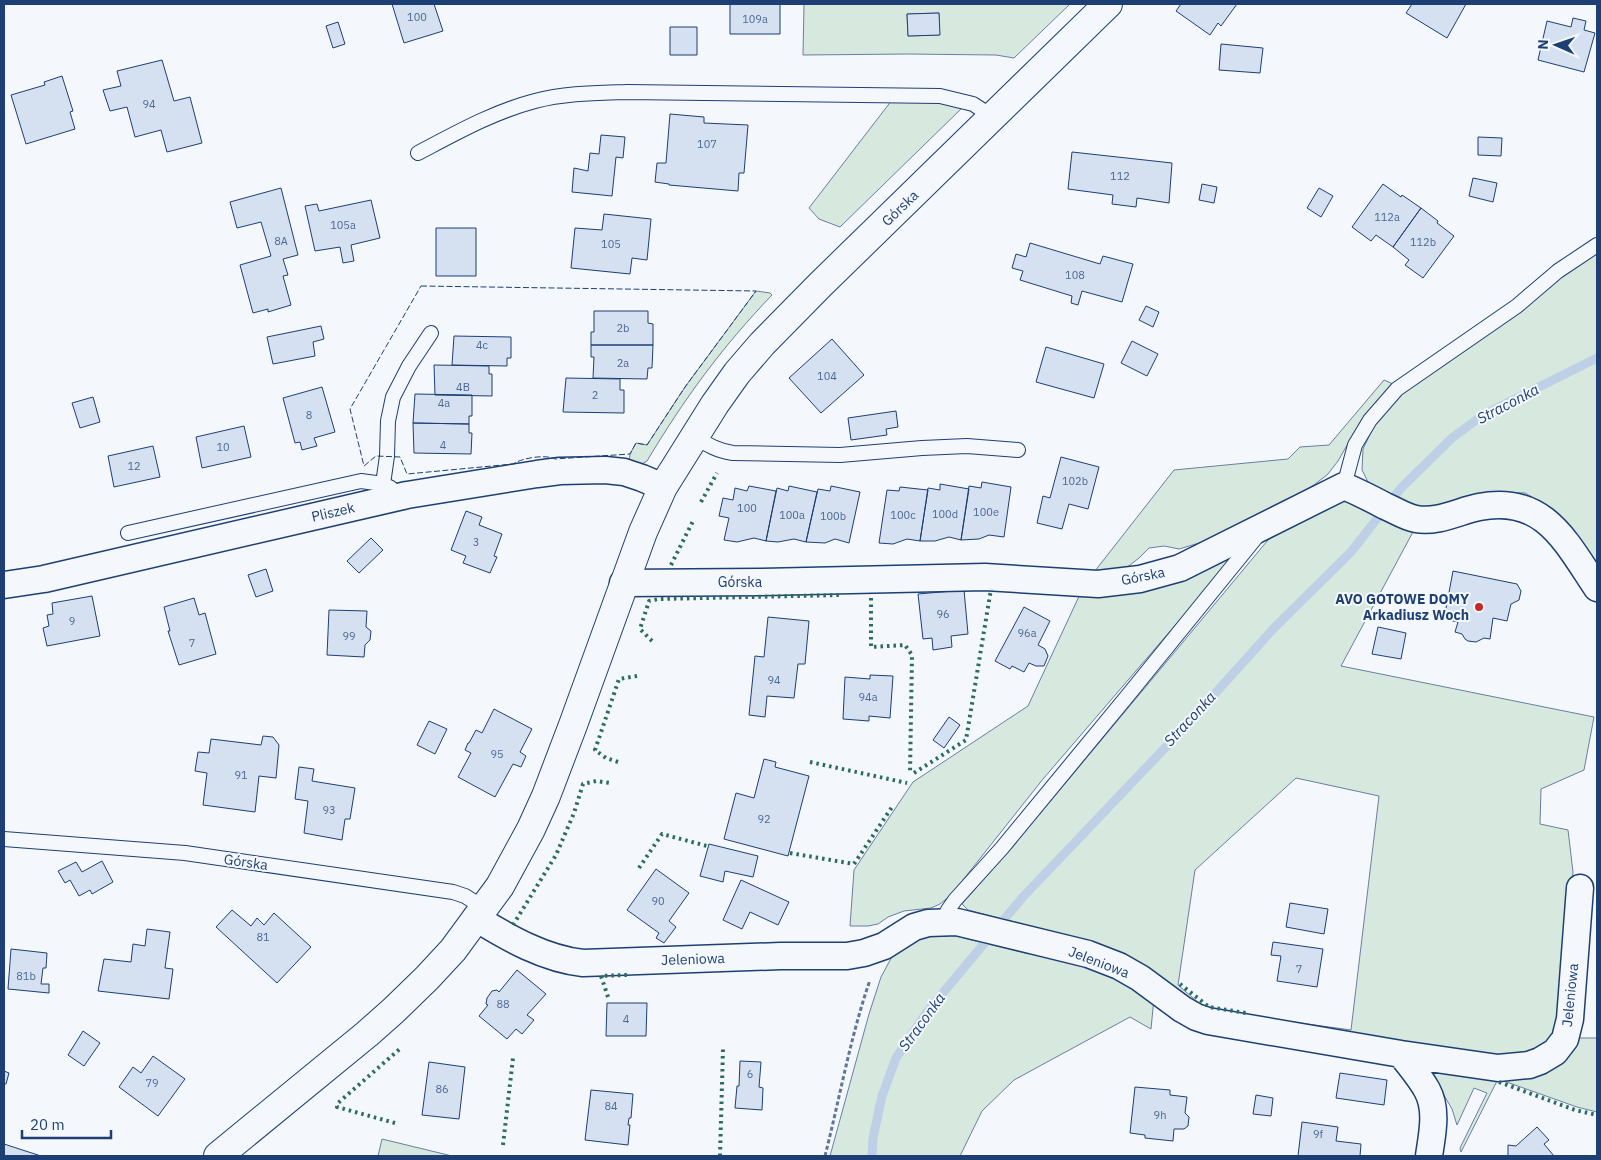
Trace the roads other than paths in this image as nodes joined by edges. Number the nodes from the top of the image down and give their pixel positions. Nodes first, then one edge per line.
1 (1108, 4) edge
2 (993, 117) junction
3 (418, 153) dead end
4 (1597, 245) edge
5 (431, 333) dead end
6 (694, 436) junction
7 (1018, 450) dead end
8 (383, 484) junction
9 (663, 487) junction
10 (1355, 491) junction
11 (407, 496) junction
12 (1265, 526) junction
13 (128, 533) dead end
14 (624, 583) junction
15 (4, 585) edge
16 (1597, 588) edge
17 (4, 839) edge
18 (1580, 888) dead end
19 (480, 913) junction
20 (950, 922) junction
21 (1401, 1054) junction
22 (218, 1156) edge
23 (1429, 1156) edge

1 - 2 street, Górska
2 - 3 lane
2 - 6 street, Górska
4 - 10 lane
5 - 8 lane
6 - 7 lane
6 - 9 street, Górska
8 - 11 lane
8 - 13 lane
9 - 11 street, Pliszek
9 - 14 street, Górska
10 - 12 street, Górska
10 - 16 street
11 - 15 street, Pliszek
12 - 14 street, Górska
12 - 20 lane
14 - 19 street, Górska
17 - 19 lane, Górska
18 - 21 street, Jeleniowa
19 - 20 street, Jeleniowa
19 - 22 street, Górska
20 - 21 street, Jeleniowa
21 - 23 street

